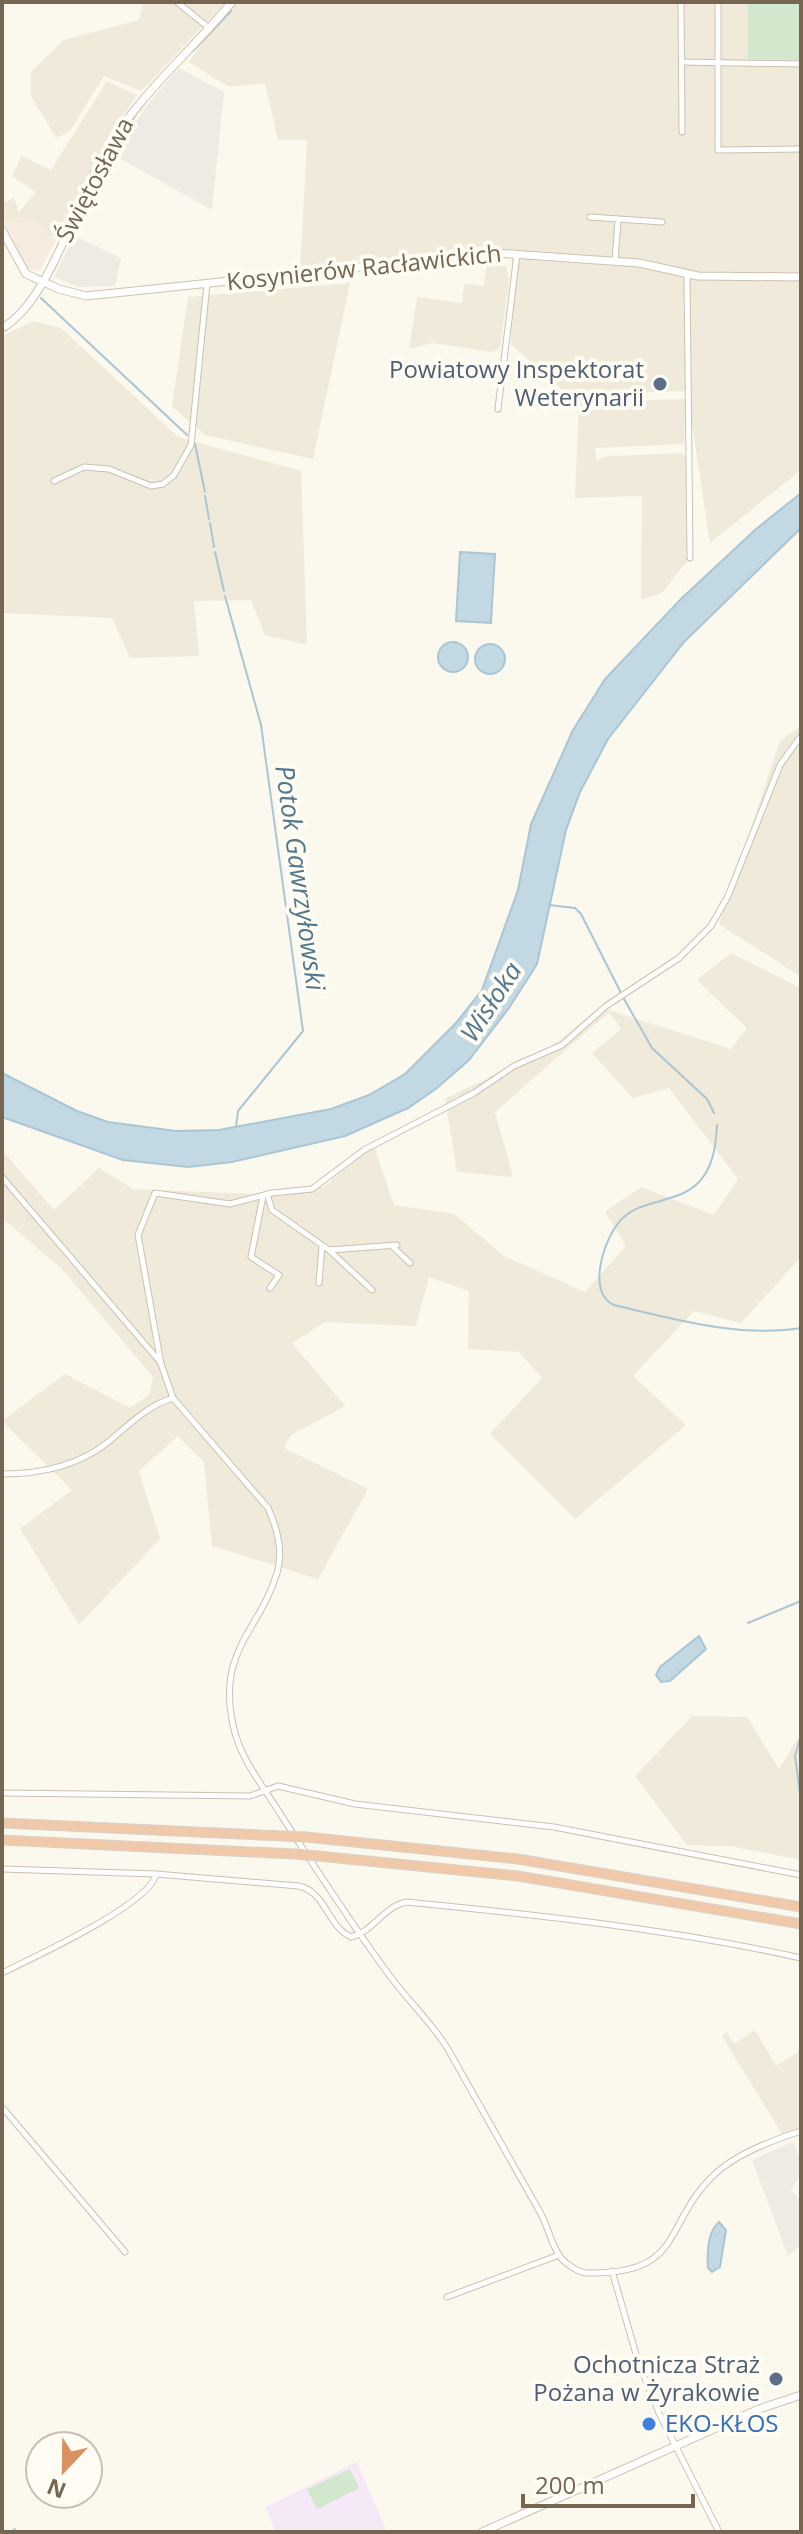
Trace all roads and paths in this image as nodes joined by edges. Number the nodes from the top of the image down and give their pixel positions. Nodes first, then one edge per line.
1 (177, 2) edge
2 (232, 2) edge
3 (681, 2) edge
4 (718, 2) edge
5 (209, 28) junction
6 (682, 62) junction
7 (719, 62) junction
8 (801, 64) edge
9 (682, 132) dead end
10 (801, 149) edge
11 (590, 217) dead end
12 (618, 220) junction
13 (662, 222) dead end
14 (2, 230) edge
15 (517, 253) junction
16 (615, 261) junction
17 (687, 274) junction
18 (801, 277) edge
19 (43, 283) junction
20 (207, 283) junction
21 (2, 328) edge
22 (498, 409) dead end
23 (54, 481) dead end
24 (690, 558) dead end
25 (801, 736) edge
26 (2, 1177) edge
27 (265, 1194) junction
28 (322, 1246) junction
29 (329, 1250) junction
30 (410, 1263) dead end
31 (319, 1283) dead end
32 (270, 1288) dead end
33 (372, 1290) dead end
34 (161, 1364) junction
35 (173, 1398) junction
36 (2, 1474) edge
37 (265, 1791) junction
38 (2, 1793) edge
39 (2, 1823) edge
40 (2, 1840) edge
41 (2, 1869) edge
42 (156, 1874) junction
43 (801, 1875) edge
44 (801, 1907) edge
45 (801, 1924) edge
46 (361, 1934) junction
47 (801, 1958) edge
48 (2, 1973) edge
49 (2, 2107) edge
50 (801, 2131) edge
51 (125, 2252) dead end
52 (559, 2255) junction
53 (612, 2271) junction
54 (447, 2297) dead end
55 (801, 2395) edge
56 (673, 2446) junction
57 (482, 2532) edge
58 (719, 2532) edge

1 - 5 street
2 - 5 street, Świętosława
3 - 6 street
4 - 7 street
5 - 19 street, Świętosława
6 - 7 street
6 - 9 street
7 - 8 street
7 - 10 street
11 - 12 street
12 - 13 street
12 - 16 street
14 - 19 street
15 - 16 street, Kosynierów Racławickich
15 - 20 street, Kosynierów Racławickich
15 - 22 street
16 - 17 street, Kosynierów Racławickich
17 - 18 street, Kosynierów Racławickich
17 - 24 street
19 - 20 street, Kosynierów Racławickich
19 - 21 street, Świętosława
20 - 23 street
25 - 27 street
26 - 34 street
27 - 28 street
27 - 32 street
27 - 34 street
28 - 29 street
28 - 31 street
29 - 30 street
29 - 33 street
34 - 35 street
35 - 36 street
35 - 37 street
37 - 38 street
37 - 43 street
37 - 46 street
39 - 44 highway, bridge
40 - 45 highway, bridge
41 - 42 street
42 - 46 street
42 - 48 street
46 - 47 street
46 - 52 street
49 - 51 street
50 - 53 street
52 - 53 street
52 - 54 street
53 - 56 street
55 - 56 street
56 - 57 street
56 - 58 street

